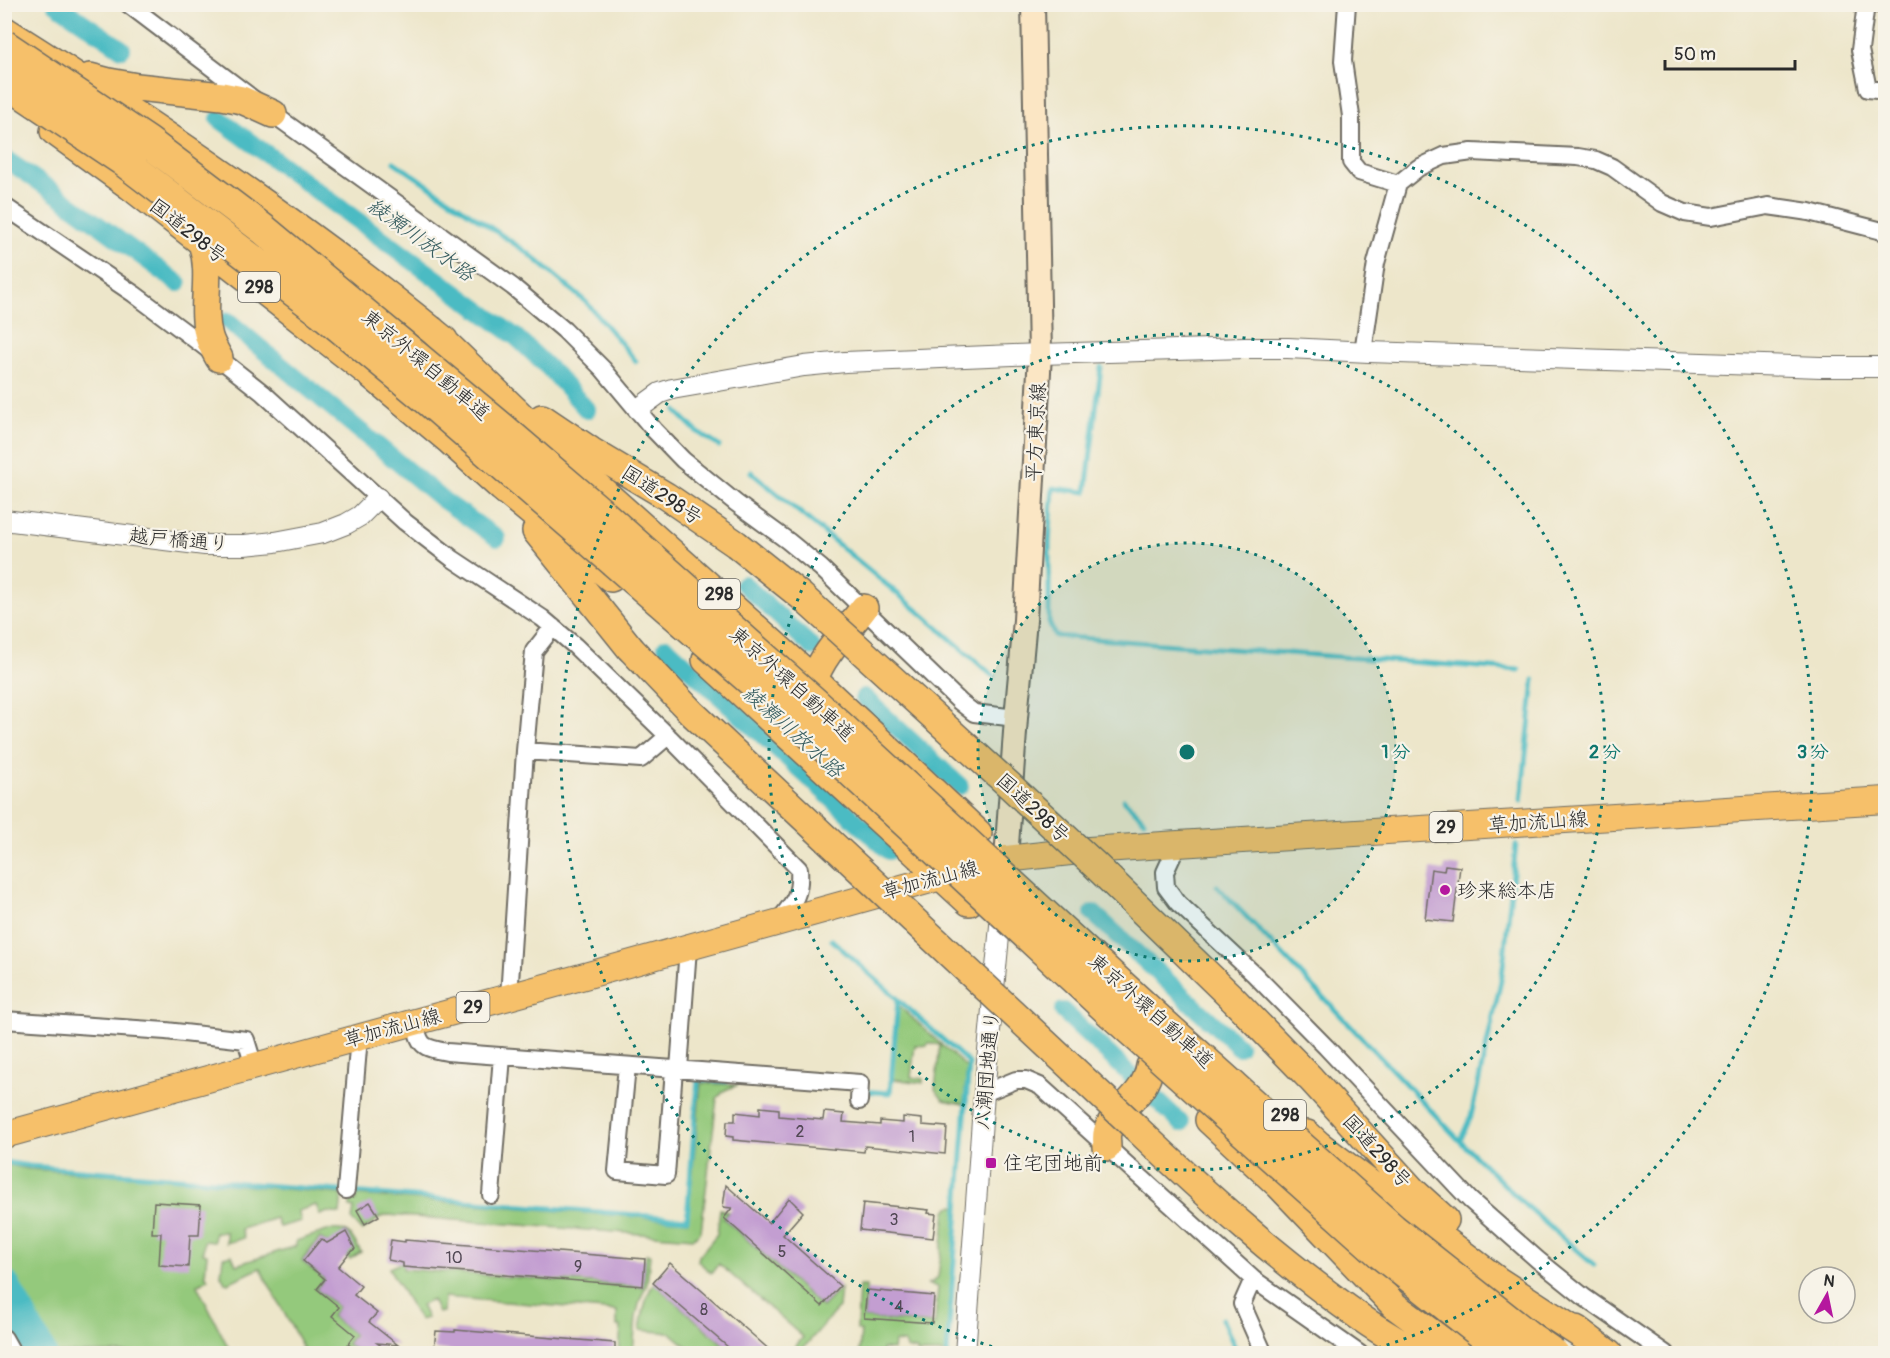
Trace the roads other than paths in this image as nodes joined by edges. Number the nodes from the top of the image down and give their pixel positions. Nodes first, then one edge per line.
1 (128, 4) edge
2 (1033, 4) edge
3 (1347, 4) edge
4 (1866, 4) edge
5 (1877, 4) edge
6 (1886, 5) edge
7 (4, 30) edge
8 (4, 45) edge
9 (69, 70) junction
10 (4, 81) edge
11 (1886, 91) edge
12 (4, 99) edge
13 (273, 114) junction
14 (1398, 184) junction
15 (4, 206) edge
16 (1886, 232) edge
17 (202, 243) junction
18 (432, 330) junction
19 (1363, 352) junction
20 (1040, 354) junction
21 (219, 358) junction
22 (1886, 367) edge
23 (638, 409) junction
24 (502, 488) junction
25 (378, 498) junction
26 (4, 520) edge
27 (864, 608) junction
28 (552, 627) junction
29 (814, 680) junction
30 (1016, 718) junction
31 (668, 736) junction
32 (525, 751) junction
33 (1886, 800) edge
34 (1178, 844) junction
35 (1006, 859) junction
36 (941, 876) junction
37 (776, 924) junction
38 (1000, 930) junction
39 (688, 948) junction
40 (509, 998) junction
41 (4, 1020) edge
42 (415, 1022) junction
43 (359, 1037) junction
44 (502, 1056) junction
45 (254, 1066) junction
46 (627, 1066) junction
47 (1150, 1066) junction
48 (677, 1069) junction
49 (984, 1093) junction
50 (859, 1101) dead end
51 (4, 1135) edge
52 (1107, 1147) junction
53 (346, 1190) dead end
54 (491, 1195) dead end
55 (1253, 1278) junction
56 (4, 1338) edge
57 (1599, 1347) edge
58 (13, 1353) edge
59 (965, 1353) edge
60 (1264, 1353) edge
61 (1360, 1353) edge
62 (1418, 1353) edge
63 (1460, 1353) edge
64 (1507, 1353) edge
65 (1554, 1353) edge
66 (1666, 1353) edge

1 - 13 street
2 - 20 main road, 平方東京線
3 - 14 street
4 - 11 street
5 - 6 street
7 - 9 highway, 国道298号 / 298
8 - 65 highway, 東京外環自動車道, bridge
9 - 13 highway
9 - 18 highway, 国道298号 / 298
10 - 64 highway, 東京外環自動車道, bridge
12 - 17 highway, 国道298号 / 298
13 - 23 street
14 - 16 street
14 - 19 street
15 - 21 street
17 - 21 highway
17 - 24 highway, 国道298号 / 298
18 - 29 highway, 国道298号 / 298
18 - 57 highway, 国道298号 / 298, bridge
19 - 20 street
19 - 22 street
20 - 23 street
20 - 30 main road, 平方東京線
21 - 25 street
23 - 27 street
24 - 36 highway, 国道298号 / 298
24 - 62 highway, 国道298号 / 298, bridge
25 - 26 street, 越戸橋通り
25 - 28 street
27 - 29 highway
27 - 30 street
28 - 31 street
28 - 32 street
29 - 35 highway, 国道298号 / 298
30 - 35 main road, 平方東京線
31 - 32 street
31 - 37 street
32 - 40 street
33 - 34 main road, 草加流山線 / 29
34 - 35 main road, 草加流山線 / 29
34 - 66 street
35 - 36 main road, 草加流山線 / 29
35 - 38 street, 八潮団地通り
35 - 57 highway, 国道298号 / 298
36 - 37 main road, 草加流山線 / 29
36 - 38 highway, 国道298号 / 298
37 - 39 main road, 草加流山線 / 29
38 - 47 highway, 国道298号 / 298
38 - 49 street, 八潮団地通り
39 - 40 main road, 草加流山線 / 29
39 - 48 street
40 - 42 main road, 草加流山線 / 29
41 - 45 street
42 - 43 main road, 草加流山線 / 29
42 - 44 street
43 - 45 main road, 草加流山線 / 29
43 - 53 street
44 - 46 street
44 - 54 street
45 - 51 main road, 草加流山線 / 29
46 - 48 street
46 - 48 street
47 - 52 highway
47 - 63 highway, 国道298号 / 298
48 - 50 street
49 - 52 street
49 - 59 street, 八潮団地通り
52 - 55 street
55 - 60 street
55 - 61 street
56 - 58 street

